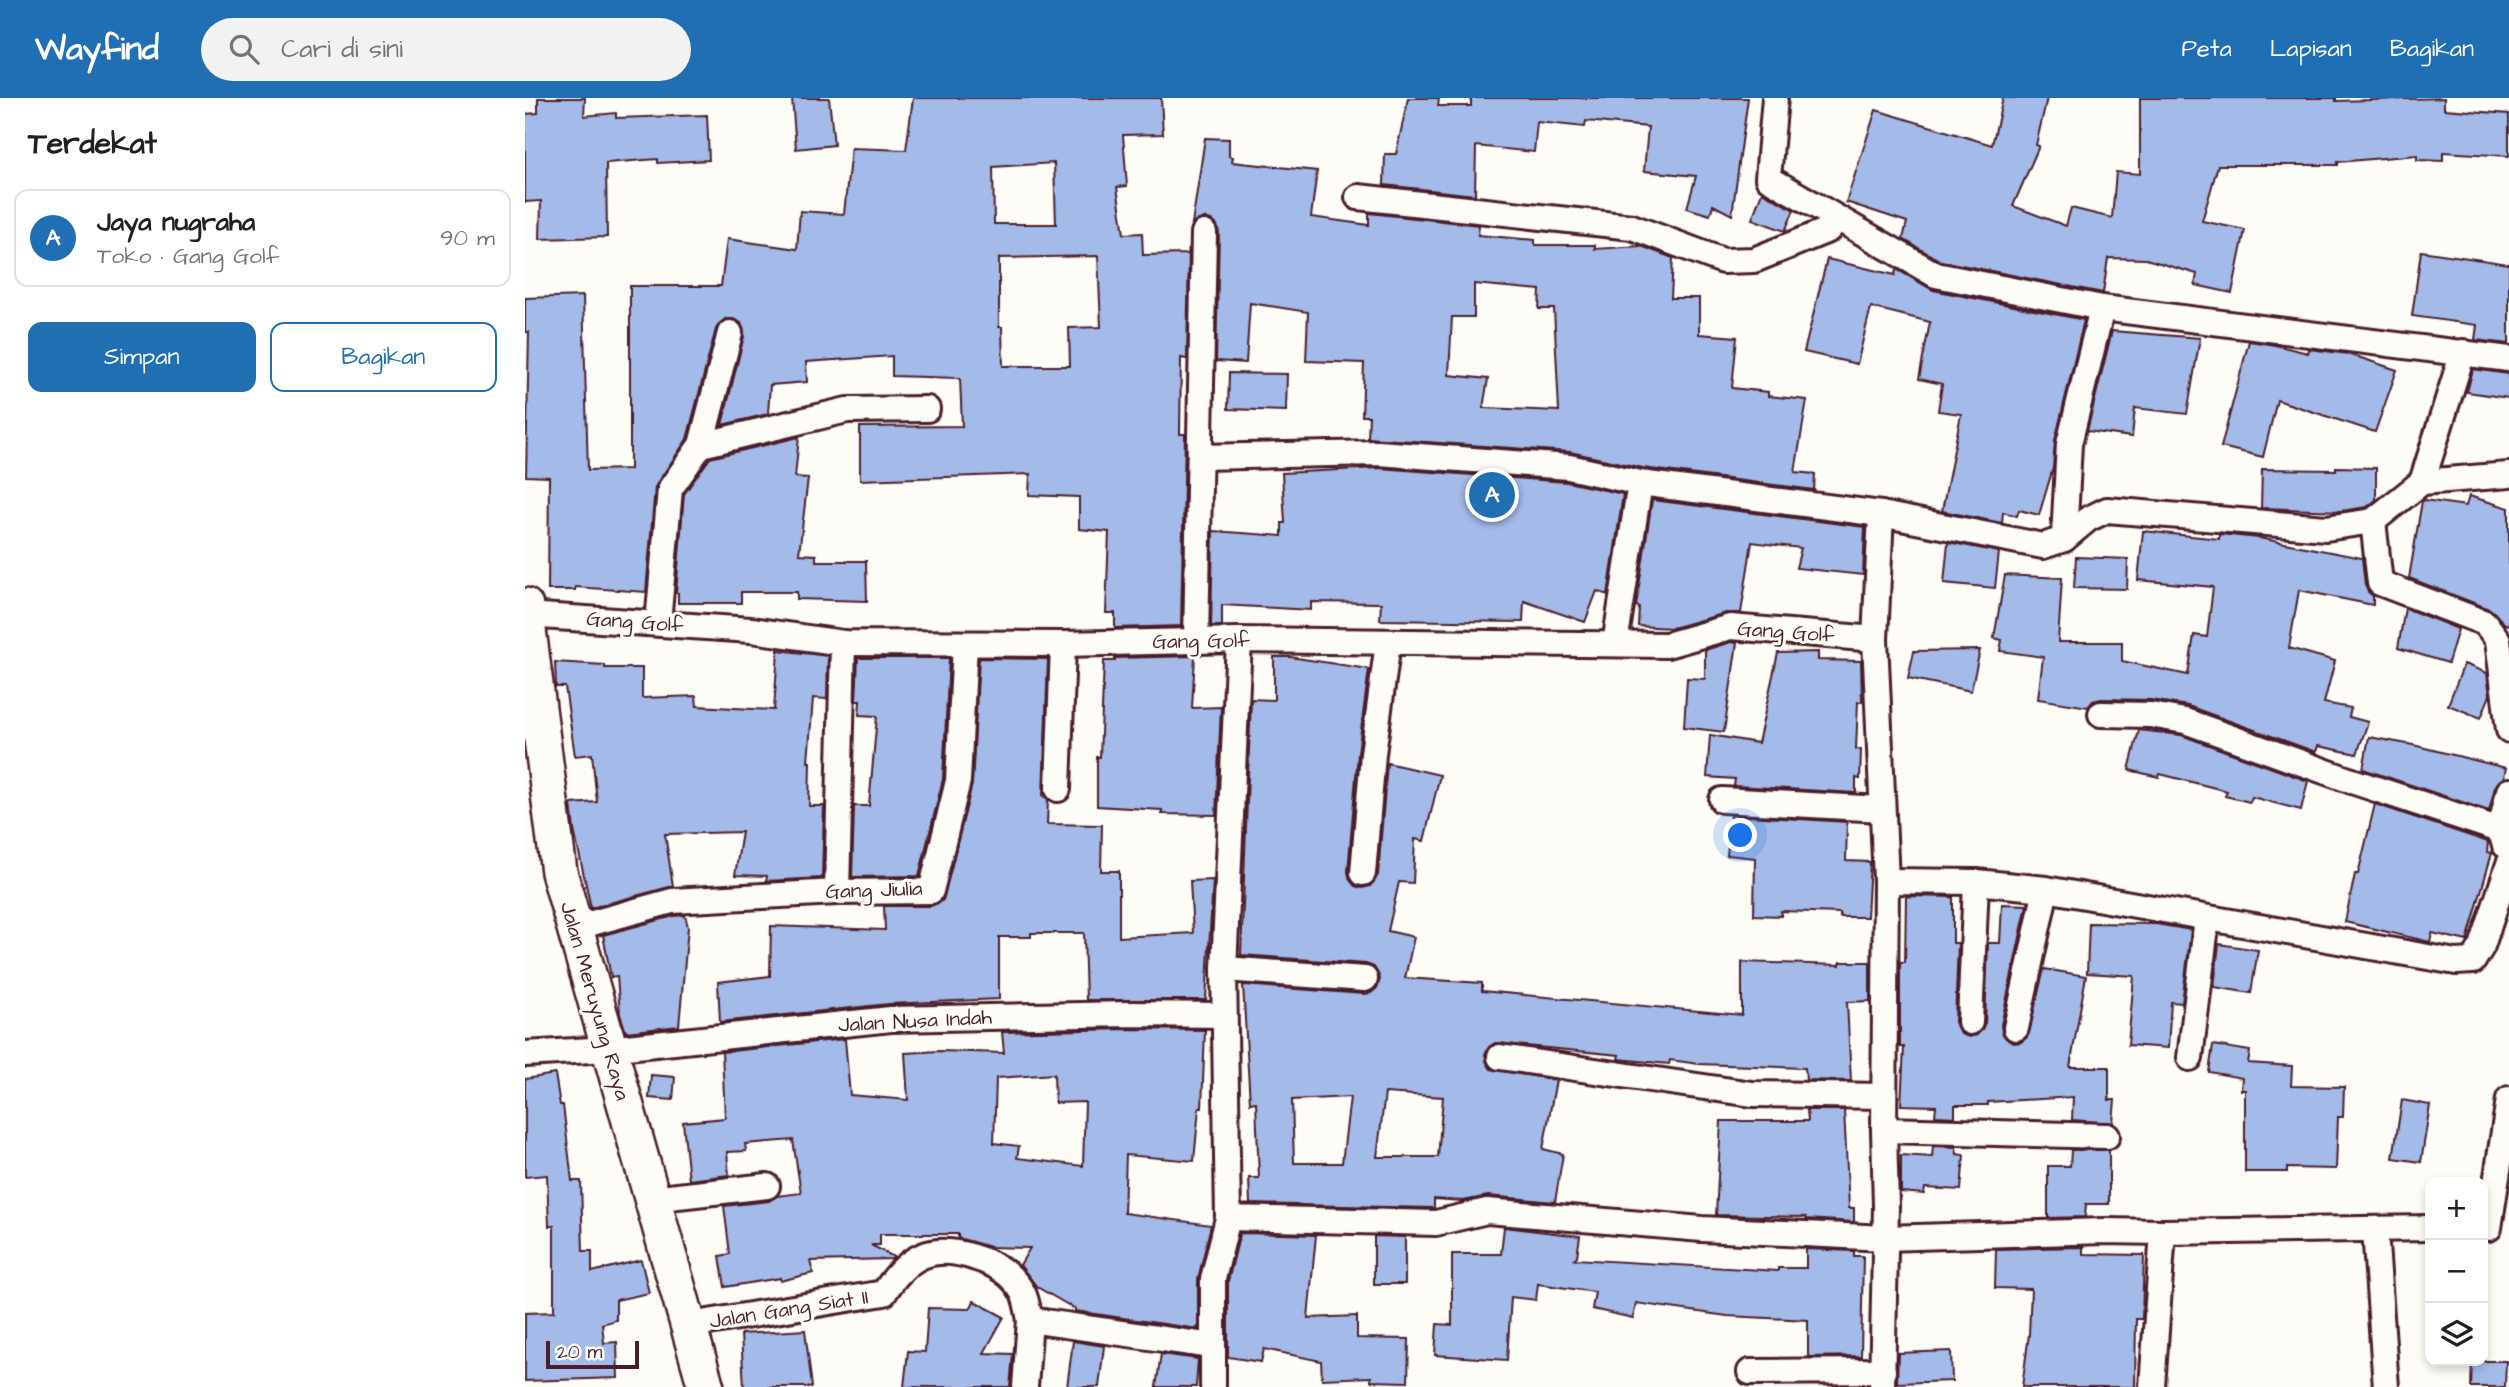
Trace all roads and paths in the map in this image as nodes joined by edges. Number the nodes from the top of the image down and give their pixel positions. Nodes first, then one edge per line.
1 (1775, 98) edge
2 (1358, 197) dead end
3 (1837, 219) junction
4 (1204, 233) dead end
5 (2102, 308) junction
6 (730, 334) dead end
7 (2463, 352) junction
8 (2509, 359) edge
9 (927, 409) dead end
10 (701, 444) junction
11 (1201, 457) junction
12 (2509, 475) edge
13 (2422, 482) junction
14 (1640, 483) junction
15 (1881, 514) junction
16 (2373, 521) junction
17 (2064, 539) junction
18 (525, 606) edge
19 (526, 615) edge
20 (658, 623) junction
21 (1875, 639) junction
22 (1239, 640) junction
23 (1196, 641) junction
24 (1388, 642) junction
25 (843, 643) junction
26 (965, 644) junction
27 (1063, 644) junction
28 (1615, 644) junction
29 (2101, 714) dead end
30 (2509, 730) edge
31 (1058, 789) dead end
32 (2509, 791) edge
33 (1722, 800) dead end
34 (1882, 809) junction
35 (2500, 830) junction
36 (2509, 862) edge
37 (1363, 873) dead end
38 (1886, 881) junction
39 (1976, 882) junction
40 (2046, 889) junction
41 (837, 892) junction
42 (2207, 918) junction
43 (574, 929) junction
44 (1224, 969) junction
45 (1365, 979) dead end
46 (1224, 1015) junction
47 (1970, 1023) dead end
48 (2016, 1028) dead end
49 (608, 1049) junction
50 (525, 1054) edge
51 (1500, 1057) dead end
52 (2190, 1058) dead end
53 (1884, 1096) junction
54 (2509, 1099) edge
55 (1884, 1130) junction
56 (2107, 1136) dead end
57 (767, 1186) dead end
58 (651, 1199) junction
59 (1228, 1218) junction
60 (2425, 1228) edge
61 (2494, 1228) edge
62 (2375, 1230) junction
63 (2162, 1232) junction
64 (1885, 1238) junction
65 (1030, 1320) junction
66 (690, 1325) junction
67 (1212, 1346) junction
68 (1750, 1372) dead end
69 (1882, 1379) edge
70 (706, 1387) edge
71 (1025, 1387) edge
72 (1213, 1387) edge
73 (2152, 1387) edge
74 (2386, 1387) edge

1 - 3 street
2 - 3 street
3 - 5 street
4 - 11 street
5 - 7 street
5 - 17 street
6 - 10 street
7 - 8 street
7 - 13 street
9 - 10 street
10 - 20 street
11 - 14 street
11 - 23 street
12 - 13 street
13 - 16 street
14 - 15 street
14 - 28 street
15 - 17 street
15 - 21 street
16 - 17 street
16 - 30 street
18 - 19 main road, Jalan Meruyung Raya
19 - 20 street, Gang Golf
19 - 43 main road, Jalan Meruyung Raya
20 - 25 street, Gang Golf
21 - 28 street, Gang Golf
21 - 34 street
22 - 23 street, Gang Golf
22 - 24 street, Gang Golf
22 - 44 street
23 - 27 street, Gang Golf
24 - 28 street, Gang Golf
24 - 37 street
25 - 26 street, Gang Golf
25 - 41 street
26 - 27 street, Gang Golf
26 - 41 street, Gang Jiulia
27 - 31 street
29 - 35 street
32 - 35 street
33 - 34 street
34 - 38 street
35 - 36 street
36 - 42 street
38 - 39 street
38 - 53 street
39 - 40 street
39 - 47 street
40 - 42 street
40 - 48 street
41 - 43 street, Gang Jiulia
42 - 52 street
43 - 49 main road, Jalan Meruyung Raya
44 - 45 street
44 - 46 street
46 - 49 street, Jalan Nusa Indah
46 - 59 street
49 - 50 street, Jalan Nusa Indah
49 - 58 main road, Jalan Meruyung Raya
51 - 53 street
53 - 55 street
54 - 61 street
55 - 56 street
55 - 64 street
57 - 58 street
58 - 66 main road, Jalan Meruyung Raya
59 - 64 street
59 - 67 street
60 - 62 street
62 - 63 street
62 - 74 street
63 - 64 street
63 - 73 street
64 - 69 street
65 - 66 street, Jalan Gang Siat II
65 - 67 street
65 - 71 street
66 - 70 main road, Jalan Meruyung Raya
67 - 72 street
68 - 69 street

